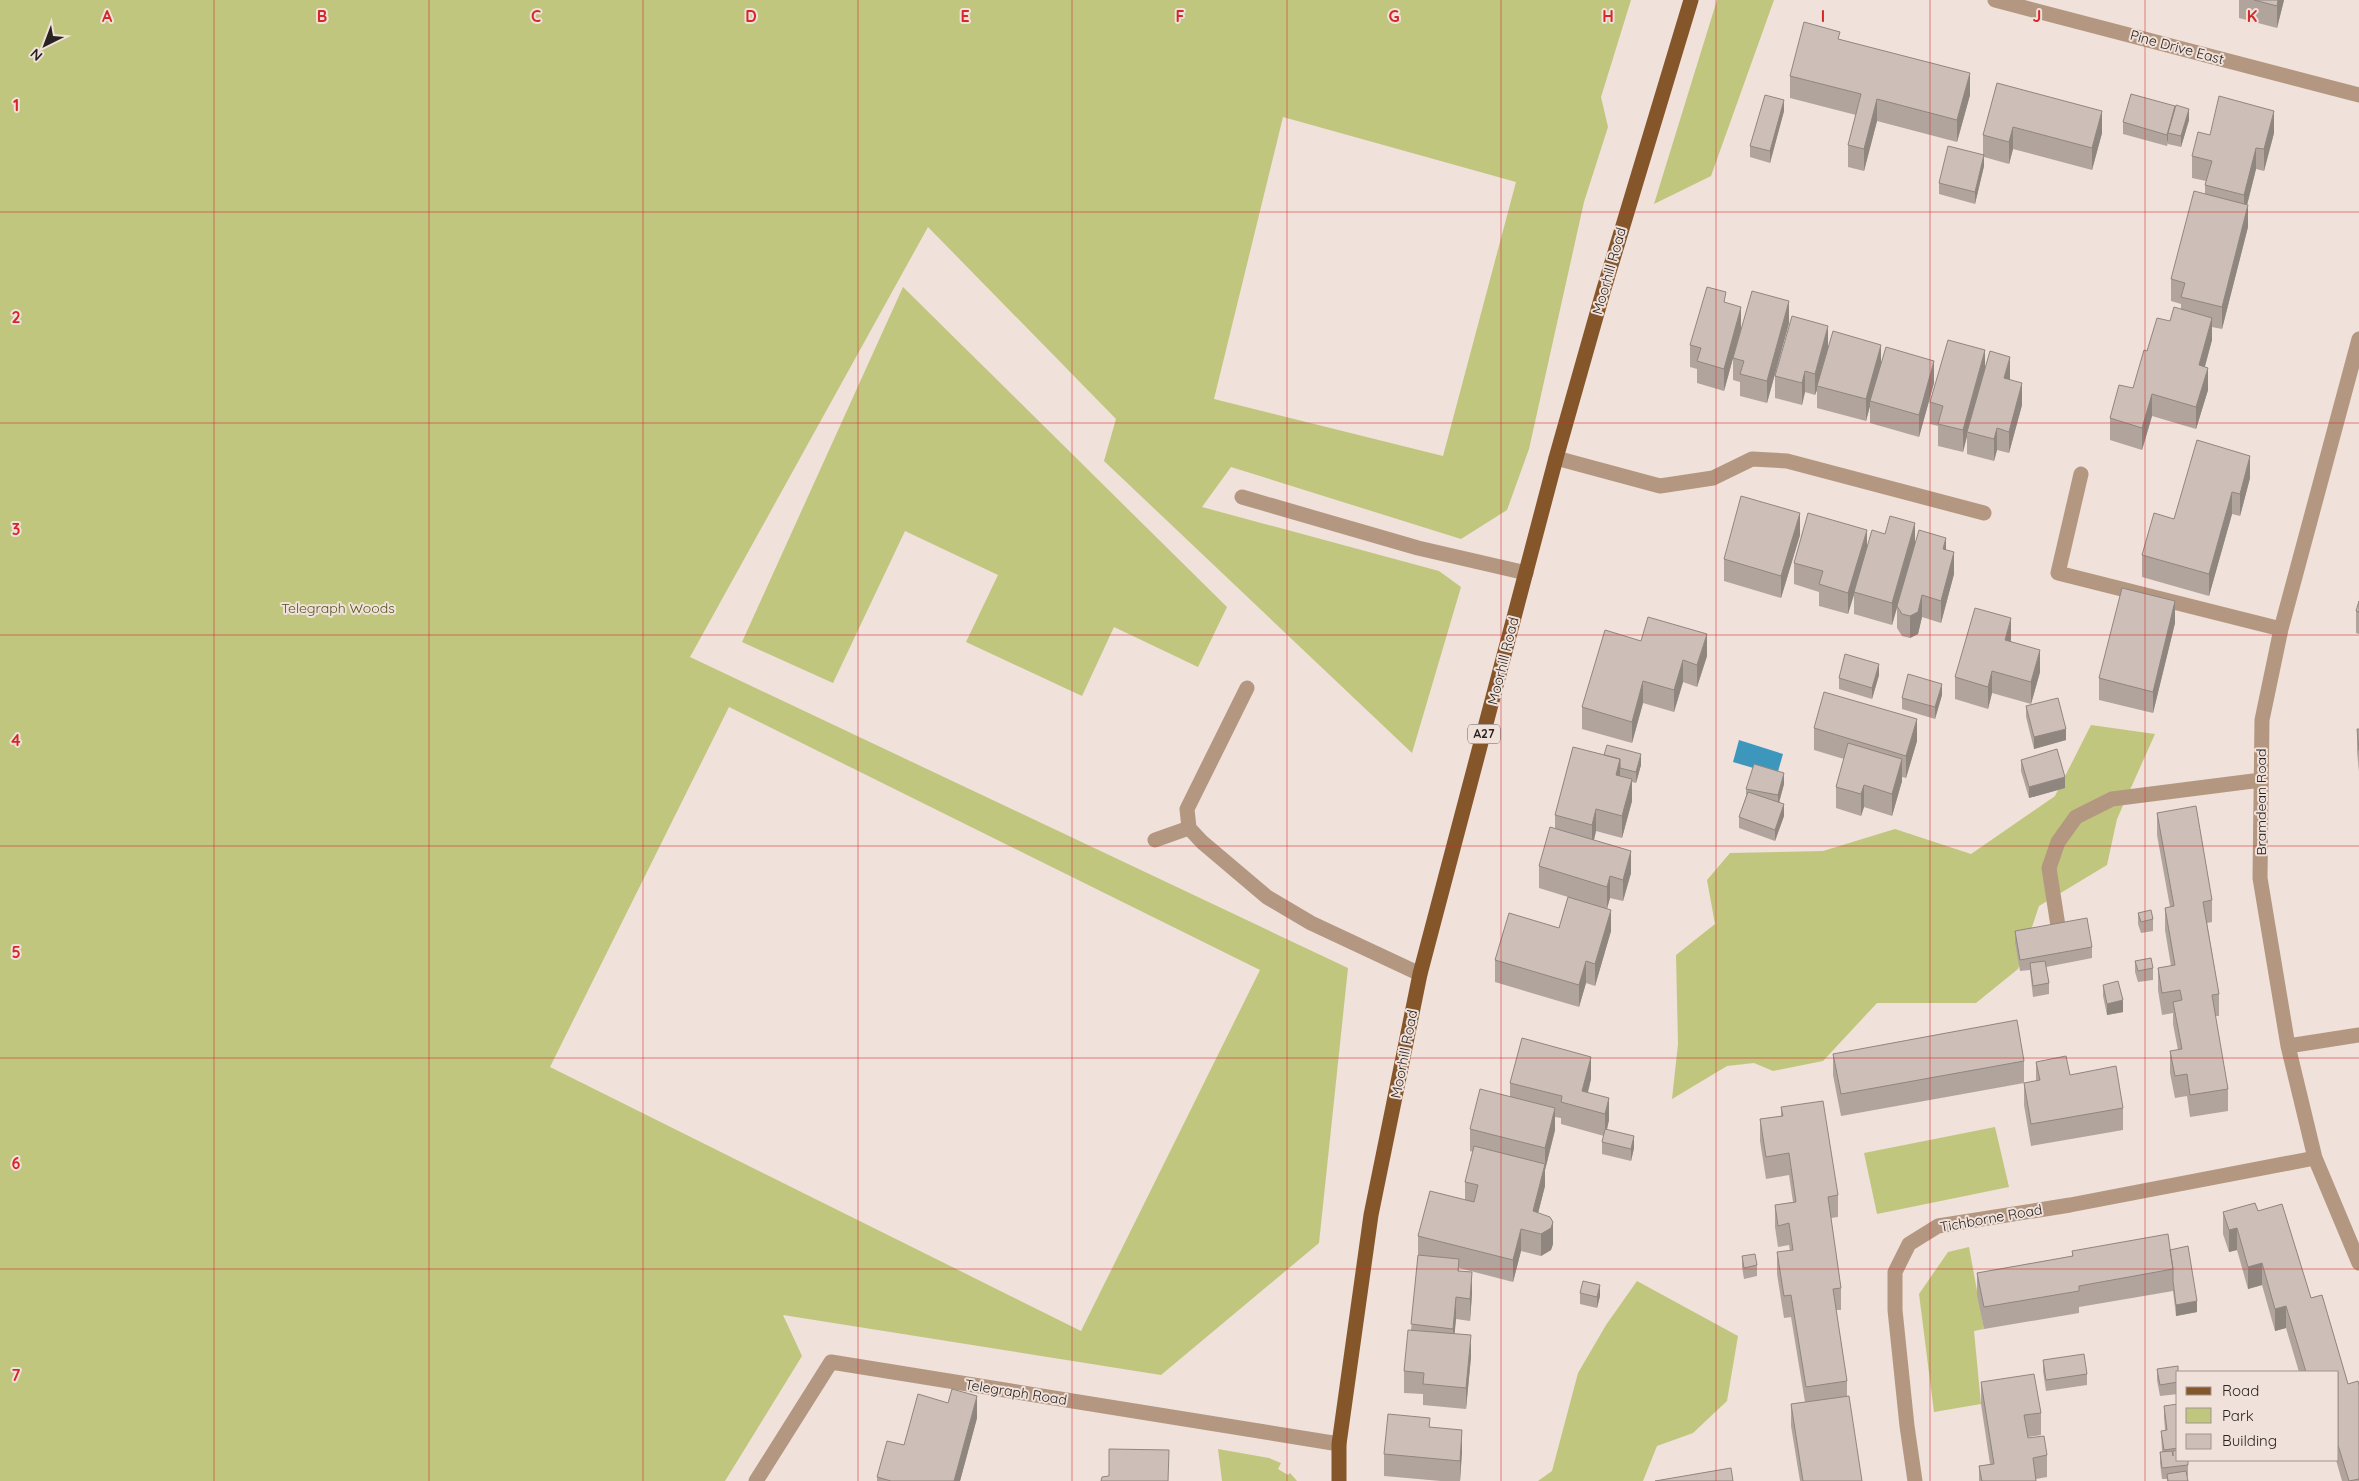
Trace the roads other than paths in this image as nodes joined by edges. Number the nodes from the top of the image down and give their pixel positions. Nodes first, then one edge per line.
1 (1691, 0) edge
2 (1995, 0) edge
3 (2359, 95) edge
4 (2359, 339) edge
5 (1556, 458) junction
6 (2081, 474) dead end
7 (1242, 497) dead end
8 (1984, 513) dead end
9 (1526, 573) junction
10 (2281, 629) junction
11 (1247, 688) dead end
12 (2261, 780) junction
13 (1189, 828) junction
14 (1155, 840) dead end
15 (2058, 926) edge
16 (1420, 974) junction
17 (2359, 1035) edge
18 (2288, 1046) junction
19 (2315, 1158) junction
20 (2359, 1263) edge
21 (1339, 1444) junction
22 (756, 1481) edge
23 (1339, 1481) edge
24 (1915, 1481) edge

1 - 5 main road, Moorhill Road / A27
2 - 3 street, Pine Drive East
4 - 10 street, Bramdean Road
5 - 8 street
5 - 9 main road, Moorhill Road / A27
6 - 10 street
7 - 9 street
9 - 16 main road, Moorhill Road / A27
10 - 12 street, Bramdean Road
11 - 13 street
12 - 15 street
12 - 18 street, Bramdean Road
13 - 14 street
13 - 16 street
16 - 21 main road, Moorhill Road / A27
17 - 18 street
18 - 19 street, Bramdean Road
19 - 20 street, Bramdean Road
19 - 24 street, Tichborne Road
21 - 22 street, Telegraph Road
21 - 23 main road, Moorhill Road / A27

